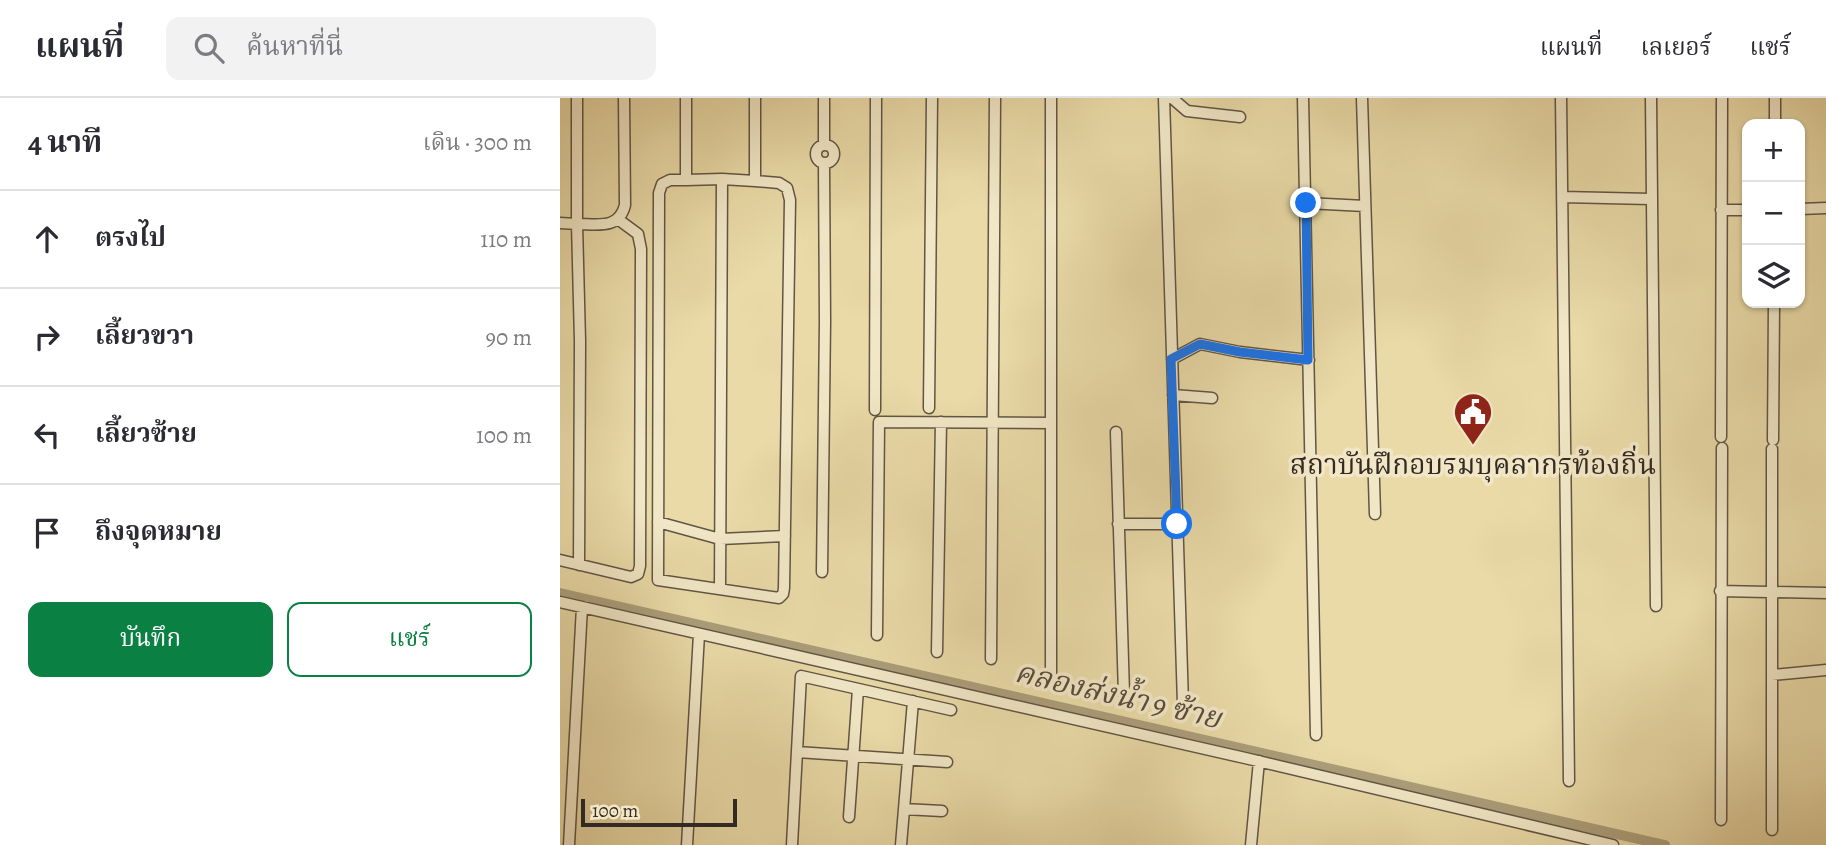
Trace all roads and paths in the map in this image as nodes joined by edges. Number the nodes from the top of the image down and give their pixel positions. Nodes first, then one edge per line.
1 (577, 98) edge
2 (624, 98) edge
3 (686, 98) edge
4 (755, 98) edge
5 (824, 98) edge
6 (876, 98) edge
7 (932, 98) edge
8 (995, 98) edge
9 (1051, 98) edge
10 (1164, 98) edge
11 (1172, 98) edge
12 (1303, 98) edge
13 (1362, 98) edge
14 (1561, 98) edge
15 (1651, 98) edge
16 (1722, 98) edge
17 (1775, 98) edge
18 (1240, 117) dead end
19 (1775, 119) edge
20 (722, 179) junction
21 (686, 180) junction
22 (755, 181) junction
23 (1562, 197) junction
24 (1651, 199) junction
25 (1306, 203) junction
26 (1365, 206) junction
27 (1826, 208) edge
28 (1742, 209) edge
29 (1805, 209) edge
30 (1721, 210) junction
31 (619, 220) junction
32 (560, 223) edge
33 (576, 224) junction
34 (1774, 308) edge
35 (1171, 359) junction
36 (1308, 360) junction
37 (1173, 395) junction
38 (1212, 398) dead end
39 (929, 408) dead end
40 (875, 410) dead end
41 (941, 422) junction
42 (993, 422) junction
43 (1051, 423) junction
44 (1116, 432) dead end
45 (1375, 514) dead end
46 (658, 523) junction
47 (1118, 524) junction
48 (1177, 524) junction
49 (785, 536) junction
50 (720, 539) junction
51 (560, 560) edge
52 (579, 565) junction
53 (822, 572) dead end
54 (720, 589) junction
55 (1720, 591) junction
56 (1772, 593) junction
57 (1826, 593) edge
58 (560, 602) edge
59 (1656, 606) dead end
60 (582, 607) junction
61 (699, 634) junction
62 (877, 635) dead end
63 (937, 652) dead end
64 (991, 659) dead end
65 (1826, 670) edge
66 (1051, 673) dead end
67 (1772, 675) junction
68 (858, 689) junction
69 (1124, 694) dead end
70 (913, 701) junction
71 (1183, 704) dead end
72 (951, 710) dead end
73 (1316, 735) dead end
74 (797, 752) junction
75 (853, 755) junction
76 (909, 759) junction
77 (1259, 761) junction
78 (947, 762) dead end
79 (1569, 781) dead end
80 (904, 810) junction
81 (942, 811) dead end
82 (849, 817) dead end
83 (1721, 820) dead end
84 (1772, 830) dead end
85 (569, 845) edge
86 (687, 845) edge
87 (792, 845) edge
88 (901, 845) edge
89 (1251, 845) edge
90 (1613, 845) edge

1 - 33 street
2 - 31 street
3 - 21 street
4 - 22 street
5 - 53 street
6 - 40 street
7 - 39 street
8 - 42 street
9 - 43 street
10 - 35 street
11 - 18 street
12 - 25 street
13 - 26 street
14 - 23 street
15 - 24 street
16 - 30 street
17 - 19 street
20 - 21 street
20 - 22 street
20 - 50 street
21 - 46 street
22 - 49 street
23 - 24 street
23 - 79 street
24 - 59 street
25 - 26 street
25 - 36 street
26 - 45 street
27 - 29 street
28 - 30 street
30 - 55 street
31 - 33 street
31 - 52 street
32 - 33 street
33 - 52 street
34 - 56 street
35 - 36 street
35 - 37 street
36 - 73 street
37 - 38 street
37 - 48 street
41 - 42 street
41 - 62 street
41 - 63 street
42 - 43 street
42 - 64 street
43 - 66 street
44 - 47 street
46 - 50 street
46 - 54 street
47 - 48 street
47 - 69 street
48 - 71 street
49 - 50 street
49 - 54 street
50 - 54 street
51 - 52 street
55 - 56 street
55 - 83 street
56 - 57 street
56 - 67 street
58 - 60 street
60 - 61 street
60 - 85 street
61 - 77 street
61 - 86 street
65 - 67 street
67 - 84 street
68 - 70 street
68 - 74 street
68 - 75 street
70 - 72 street
70 - 76 street
74 - 75 street
74 - 87 street
75 - 76 street
75 - 82 street
76 - 78 street
76 - 80 street
77 - 89 street
77 - 90 street
80 - 81 street
80 - 88 street

